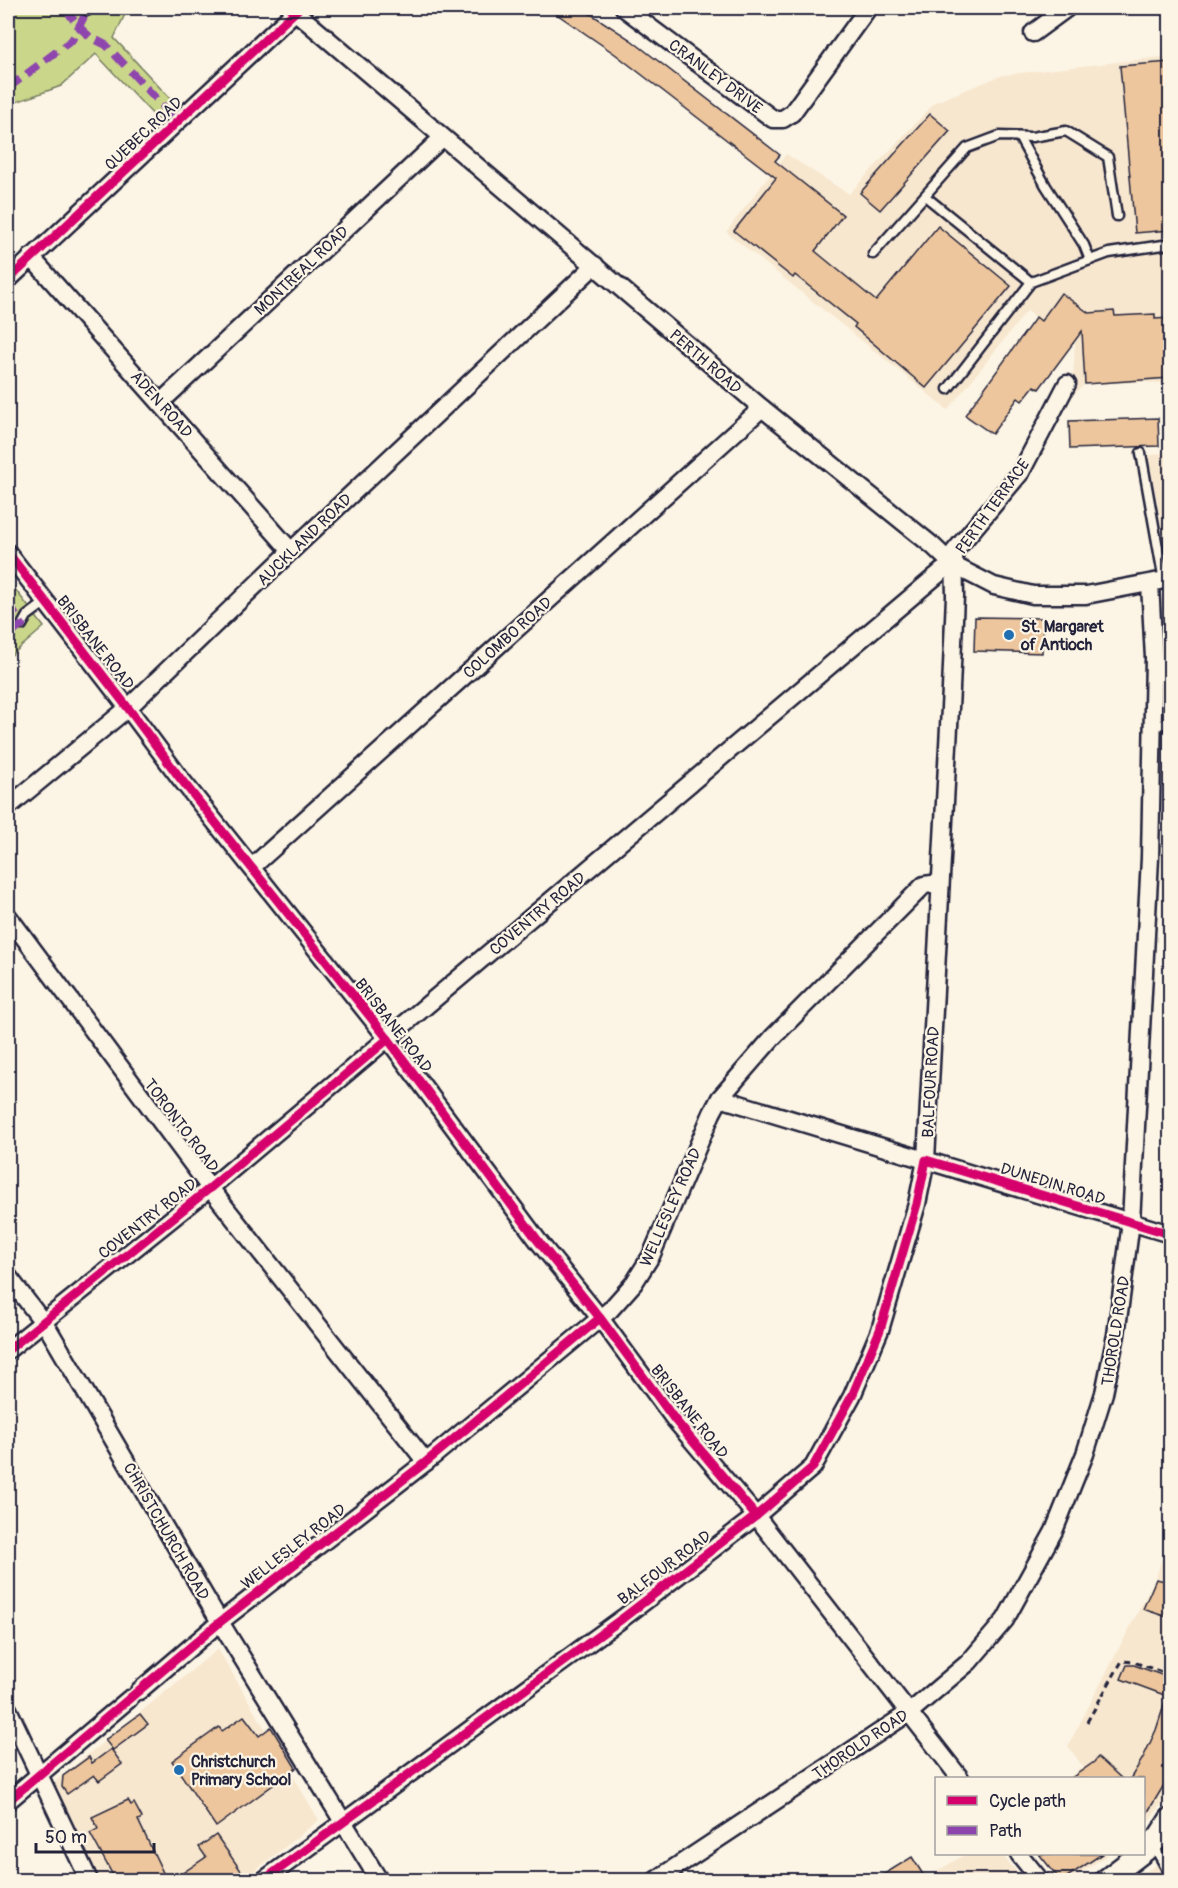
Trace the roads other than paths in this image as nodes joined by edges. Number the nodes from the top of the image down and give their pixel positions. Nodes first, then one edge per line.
1 (624, 8) edge
2 (868, 8) edge
3 (1067, 8) edge
4 (295, 9) edge
5 (1033, 33) dead end
6 (1019, 137) junction
7 (442, 138) junction
8 (925, 196) junction
9 (1117, 216) dead end
10 (1170, 243) edge
11 (873, 254) dead end
12 (31, 257) junction
13 (1090, 260) junction
14 (595, 265) junction
15 (8, 280) edge
16 (1031, 282) junction
17 (1067, 384) dead end
18 (948, 389) dead end
19 (161, 402) junction
20 (762, 408) junction
21 (1141, 453) dead end
22 (291, 551) junction
23 (8, 553) edge
24 (953, 565) junction
25 (1161, 581) edge
26 (46, 602) junction
27 (22, 625) dead end
28 (128, 708) junction
29 (1170, 724) edge
30 (1152, 725) junction
31 (8, 807) edge
32 (252, 867) junction
33 (940, 883) junction
34 (8, 916) edge
35 (388, 1039) junction
36 (720, 1098) junction
37 (926, 1160) junction
38 (210, 1188) junction
39 (1131, 1222) junction
40 (1170, 1234) edge
41 (8, 1276) edge
42 (600, 1318) junction
43 (41, 1321) junction
44 (8, 1350) edge
45 (426, 1462) junction
46 (756, 1516) junction
47 (220, 1622) junction
48 (8, 1709) edge
49 (910, 1712) junction
50 (39, 1774) junction
51 (959, 1777) edge
52 (8, 1801) edge
53 (1170, 1820) edge
54 (344, 1823) junction
55 (1145, 1849) edge
56 (1020, 1855) edge
57 (1138, 1855) edge
58 (1170, 1875) edge
59 (89, 1881) edge
60 (264, 1881) edge
61 (379, 1881) edge
62 (656, 1881) edge
63 (1040, 1881) edge
64 (1106, 1881) edge

1 - 2 street, CRANLEY DRIVE
3 - 5 street
4 - 7 street, PERTH ROAD
4 - 12 street, QUEBEC ROAD
6 - 8 lane
6 - 9 lane
6 - 13 lane
7 - 14 street, PERTH ROAD
7 - 19 street, MONTREAL ROAD
8 - 11 lane
8 - 16 lane
10 - 13 lane
12 - 15 street, QUEBEC ROAD
12 - 19 street, ADEN ROAD
13 - 16 lane
14 - 20 street, PERTH ROAD
14 - 22 street, AUCKLAND ROAD
16 - 18 lane
17 - 24 street, PERTH TERRACE
19 - 22 street, ADEN ROAD
20 - 24 street, PERTH ROAD
20 - 32 street, COLOMBO ROAD
21 - 25 lane
22 - 28 street, AUCKLAND ROAD
23 - 26 street, BRISBANE ROAD
24 - 25 street, PERTH ROAD
24 - 33 street, BALFOUR ROAD
24 - 35 street, COVENTRY ROAD
25 - 30 street, THOROLD ROAD
26 - 27 lane
26 - 28 street, BRISBANE ROAD
28 - 31 street, AUCKLAND ROAD
28 - 32 street, BRISBANE ROAD
29 - 30 lane
30 - 39 street, THOROLD ROAD
32 - 35 street, BRISBANE ROAD
33 - 36 street, WELLESLEY ROAD
33 - 37 street, BALFOUR ROAD
34 - 38 street, TORONTO ROAD
35 - 38 street, COVENTRY ROAD
35 - 42 street, BRISBANE ROAD
36 - 37 street, DUNEDIN ROAD
36 - 42 street, WELLESLEY ROAD
37 - 39 street, DUNEDIN ROAD
37 - 46 street, BALFOUR ROAD
38 - 43 street, COVENTRY ROAD
38 - 45 street, TORONTO ROAD
39 - 40 street, DUNEDIN ROAD
39 - 49 street, THOROLD ROAD
41 - 43 street, CHRISTCHURCH ROAD
42 - 45 street, WELLESLEY ROAD
42 - 46 street, BRISBANE ROAD
43 - 44 street, COVENTRY ROAD
43 - 47 street, CHRISTCHURCH ROAD
45 - 47 street, WELLESLEY ROAD
46 - 49 street, BRISBANE ROAD
46 - 54 street, BALFOUR ROAD
47 - 50 street, WELLESLEY ROAD
47 - 54 street, CHRISTCHURCH ROAD
48 - 50 street
49 - 51 street, BRISBANE ROAD
49 - 62 street, THOROLD ROAD
50 - 52 street, WELLESLEY ROAD
50 - 59 street
53 - 55 street
54 - 60 street, BALFOUR ROAD
54 - 61 street, CHRISTCHURCH ROAD
55 - 58 lane
56 - 63 street
57 - 64 street

